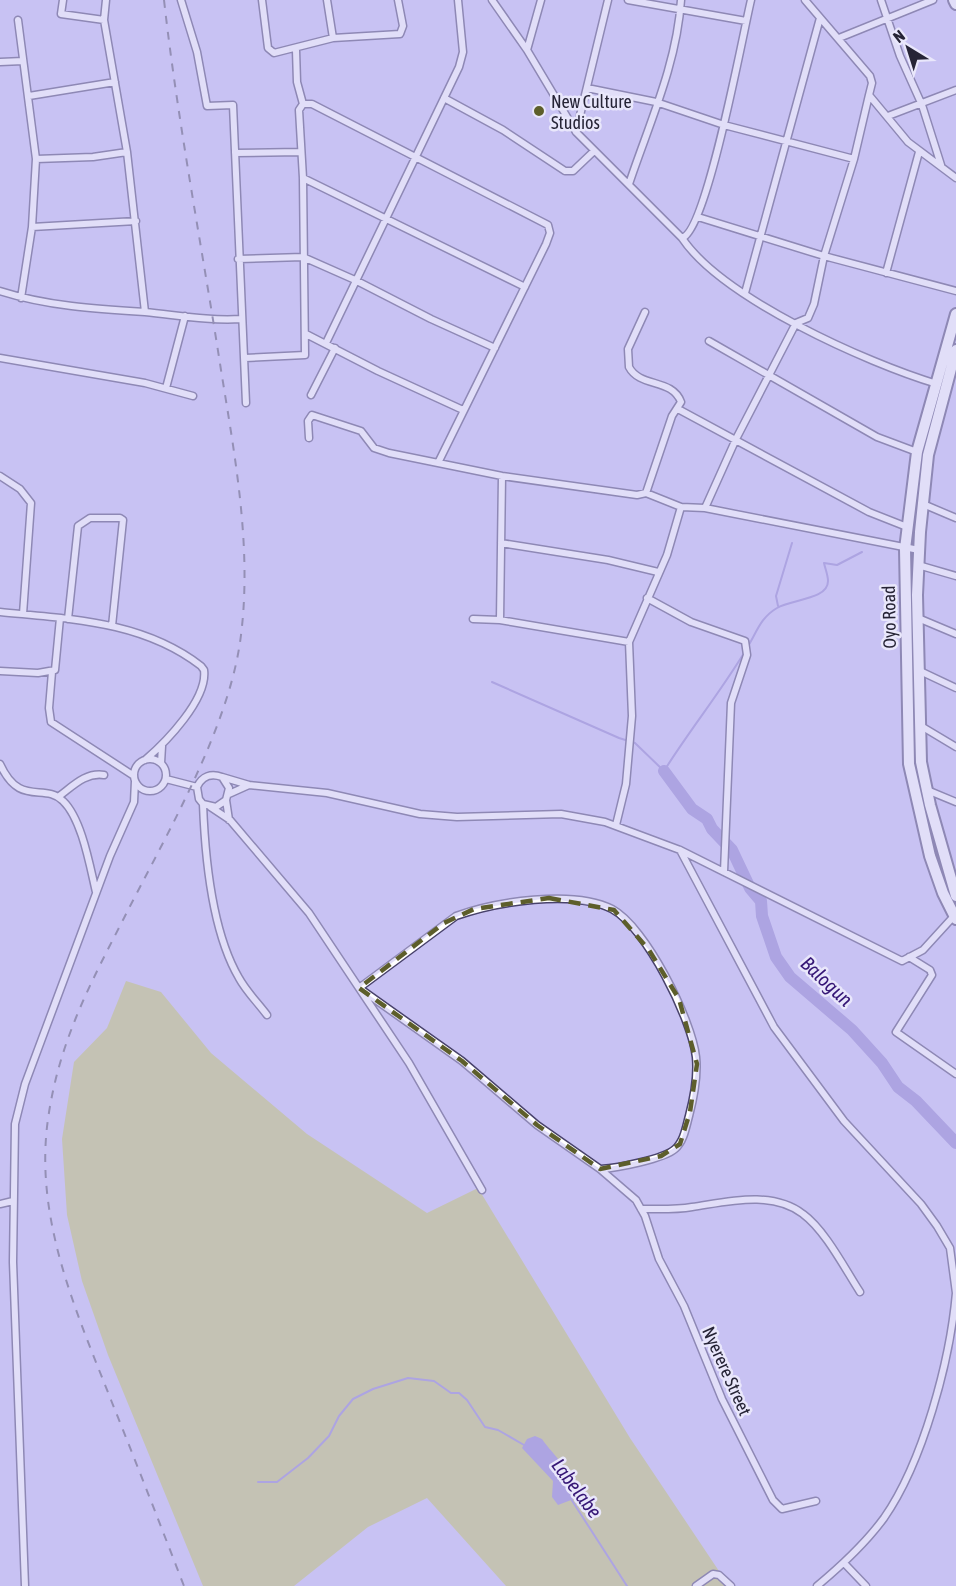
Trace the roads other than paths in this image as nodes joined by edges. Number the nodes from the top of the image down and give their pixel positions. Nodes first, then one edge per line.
1 (63, 0) edge
2 (106, 0) edge
3 (181, 0) edge
4 (262, 0) edge
5 (327, 0) edge
6 (398, 0) edge
7 (458, 0) edge
8 (492, 0) edge
9 (541, 0) edge
10 (608, 0) edge
11 (628, 0) edge
12 (681, 0) edge
13 (751, 0) edge
14 (805, 0) edge
15 (881, 0) edge
16 (933, 0) edge
17 (680, 10) junction
18 (889, 17) junction
19 (820, 18) junction
20 (18, 20) dead end
21 (104, 20) junction
22 (746, 21) junction
23 (333, 38) junction
24 (839, 38) junction
25 (296, 50) junction
26 (527, 50) junction
27 (23, 61) junction
28 (0, 62) edge
29 (115, 82) junction
30 (587, 88) junction
31 (956, 90) edge
32 (869, 95) junction
33 (29, 96) junction
34 (444, 98) junction
35 (656, 102) junction
36 (303, 104) junction
37 (922, 105) junction
38 (888, 116) junction
39 (724, 124) junction
40 (576, 132) junction
41 (787, 142) junction
42 (127, 152) junction
43 (300, 152) junction
44 (592, 152) junction
45 (919, 152) junction
46 (235, 153) junction
47 (36, 159) junction
48 (415, 159) junction
49 (854, 159) junction
50 (941, 166) junction
51 (303, 178) junction
52 (956, 178) edge
53 (629, 184) junction
54 (698, 217) junction
55 (387, 219) junction
56 (136, 221) junction
57 (32, 227) junction
58 (760, 237) junction
59 (682, 238) junction
60 (824, 256) junction
61 (303, 257) junction
62 (238, 259) junction
63 (886, 273) junction
64 (355, 280) junction
65 (525, 287) junction
66 (0, 291) edge
67 (956, 291) edge
68 (745, 293) junction
69 (21, 298) junction
70 (145, 312) junction
71 (645, 312) dead end
72 (956, 314) edge
73 (185, 316) junction
74 (241, 319) junction
75 (796, 323) junction
76 (306, 334) junction
77 (708, 341) dead end
78 (326, 343) junction
79 (335, 348) junction
80 (495, 348) junction
81 (952, 356) edge
82 (0, 358) edge
83 (245, 358) junction
84 (769, 378) junction
85 (937, 384) junction
86 (166, 388) junction
87 (310, 395) dead end
88 (193, 396) dead end
89 (246, 403) dead end
90 (678, 409) junction
91 (463, 410) junction
92 (309, 438) dead end
93 (736, 439) junction
94 (917, 452) junction
95 (439, 461) junction
96 (0, 476) edge
97 (502, 476) junction
98 (646, 493) junction
99 (923, 504) junction
100 (681, 507) junction
101 (705, 508) junction
102 (956, 518) edge
103 (907, 527) junction
104 (501, 543) junction
105 (905, 549) junction
106 (919, 550) junction
107 (918, 565) junction
108 (658, 572) junction
109 (956, 576) edge
110 (647, 598) junction
111 (0, 612) edge
112 (23, 614) junction
113 (60, 618) junction
114 (918, 618) junction
115 (68, 619) junction
116 (473, 619) dead end
117 (500, 620) junction
118 (112, 626) junction
119 (956, 634) edge
120 (628, 642) junction
121 (0, 671) edge
122 (920, 671) junction
123 (52, 672) junction
124 (956, 688) edge
125 (919, 725) junction
126 (162, 746) junction
127 (956, 747) edge
128 (145, 760) junction
129 (161, 763) junction
130 (0, 764) edge
131 (104, 775) dead end
132 (222, 777) junction
133 (134, 778) junction
134 (166, 779) junction
135 (249, 785) junction
136 (197, 787) junction
137 (926, 790) junction
138 (147, 791) junction
139 (58, 797) junction
140 (227, 797) junction
141 (134, 802) junction
142 (956, 802) edge
143 (206, 805) junction
144 (230, 820) junction
145 (616, 825) junction
146 (680, 850) junction
147 (724, 872) junction
148 (96, 893) junction
149 (956, 896) edge
150 (955, 916) edge
151 (909, 957) junction
152 (359, 988) junction
153 (267, 1015) dead end
154 (956, 1074) edge
155 (600, 1169) junction
156 (482, 1190) dead end
157 (13, 1202) junction
158 (0, 1204) edge
159 (641, 1209) junction
160 (953, 1248) edge
161 (860, 1292) dead end
162 (956, 1293) edge
163 (816, 1501) dead end
164 (844, 1563) junction
165 (25, 1586) edge
166 (696, 1586) edge
167 (731, 1586) edge
168 (817, 1586) edge
169 (866, 1586) edge

1 - 21 street
2 - 21 street
3 - 46 street
4 - 25 street
5 - 23 street
6 - 23 street
7 - 34 street
8 - 26 street
9 - 26 street
10 - 30 street
11 - 17 street
12 - 17 street
13 - 22 street
14 - 19 street
15 - 18 street
16 - 18 street
17 - 22 street
17 - 35 street
18 - 24 street
18 - 37 street
19 - 24 street
19 - 41 street
20 - 27 street
21 - 29 street
22 - 39 street
23 - 25 street
24 - 32 street
25 - 36 street
26 - 40 street
27 - 28 street
27 - 33 street
29 - 33 street
29 - 42 street
30 - 35 street
30 - 40 street
31 - 37 street
32 - 38 street
32 - 49 street
33 - 47 street
34 - 44 street
34 - 48 street
35 - 39 street
35 - 53 street
36 - 43 street
36 - 48 street
37 - 38 street
37 - 50 street
38 - 45 street
39 - 41 street
39 - 54 street
40 - 44 street
41 - 49 street
41 - 58 street
42 - 47 street
42 - 56 street
43 - 46 street
43 - 51 street
44 - 53 street
45 - 50 street
45 - 63 street
46 - 62 street
47 - 57 street
48 - 55 street
48 - 65 street
49 - 60 street
50 - 52 street
51 - 55 street
51 - 61 street
53 - 59 street
54 - 58 street
54 - 59 street
55 - 64 street
55 - 65 street
56 - 57 street
56 - 70 street
57 - 69 street
58 - 60 street
58 - 68 street
59 - 68 street
60 - 63 street
60 - 75 street
61 - 62 street
61 - 64 street
61 - 76 street
62 - 74 street
63 - 67 street
64 - 78 street
64 - 80 street
65 - 80 street
66 - 69 street
68 - 75 street
69 - 70 street
70 - 73 street
71 - 90 street
72 - 81 main road, Oyo Road
73 - 74 street
73 - 86 street
74 - 83 street
75 - 84 street
75 - 85 street
76 - 78 street
76 - 83 street
77 - 84 street
78 - 79 street
79 - 87 street
79 - 91 street
80 - 91 street
81 - 85 main road, Oyo Road
81 - 99 main road, Oyo Road
82 - 86 street
83 - 89 street
84 - 93 street
84 - 94 street
85 - 94 main road, Oyo Road
86 - 88 street
90 - 93 street
90 - 98 street
91 - 95 street
92 - 95 street
93 - 101 street
93 - 103 street
94 - 103 main road, Oyo Road
95 - 97 street
96 - 112 street
97 - 98 street
97 - 104 street
98 - 100 street
99 - 102 street
99 - 106 main road, Oyo Road
100 - 101 street
100 - 108 street
101 - 105 street
103 - 105 main road, Oyo Road
104 - 108 street
104 - 117 street
105 - 106 street
105 - 150 main road, Oyo Road
106 - 107 main road, Oyo Road
107 - 109 street
107 - 114 main road, Oyo Road
108 - 110 street
110 - 120 street
110 - 147 street
111 - 112 street
112 - 113 street
113 - 115 street
113 - 123 street
114 - 119 street
114 - 122 main road, Oyo Road
115 - 118 street
115 - 118 street
116 - 117 street
117 - 120 street
118 - 126 street
120 - 145 street
121 - 123 street
122 - 124 street
122 - 125 main road, Oyo Road
123 - 133 street
125 - 127 street
125 - 137 main road, Oyo Road
126 - 128 street
126 - 129 street
128 - 129 street
128 - 133 street
129 - 134 street
130 - 139 street
131 - 139 street
132 - 135 street
132 - 136 street
132 - 140 street
133 - 138 street
133 - 141 street
134 - 136 street
134 - 138 street
135 - 140 street
135 - 145 street
136 - 143 street
137 - 142 street
137 - 149 main road, Oyo Road
138 - 141 street
139 - 148 street
140 - 143 street
140 - 144 street
141 - 148 street
143 - 144 street
143 - 153 street
144 - 152 street
145 - 146 street
146 - 147 street
146 - 160 street
147 - 151 street
148 - 157 street
150 - 151 street
151 - 154 street
152 - 155 street
152 - 155 street
152 - 156 street
155 - 159 street
157 - 158 street
157 - 165 street
159 - 161 street
159 - 163 street, Nyerere Street
160 - 162 street
162 - 164 street
164 - 168 street
164 - 169 street
166 - 167 street

